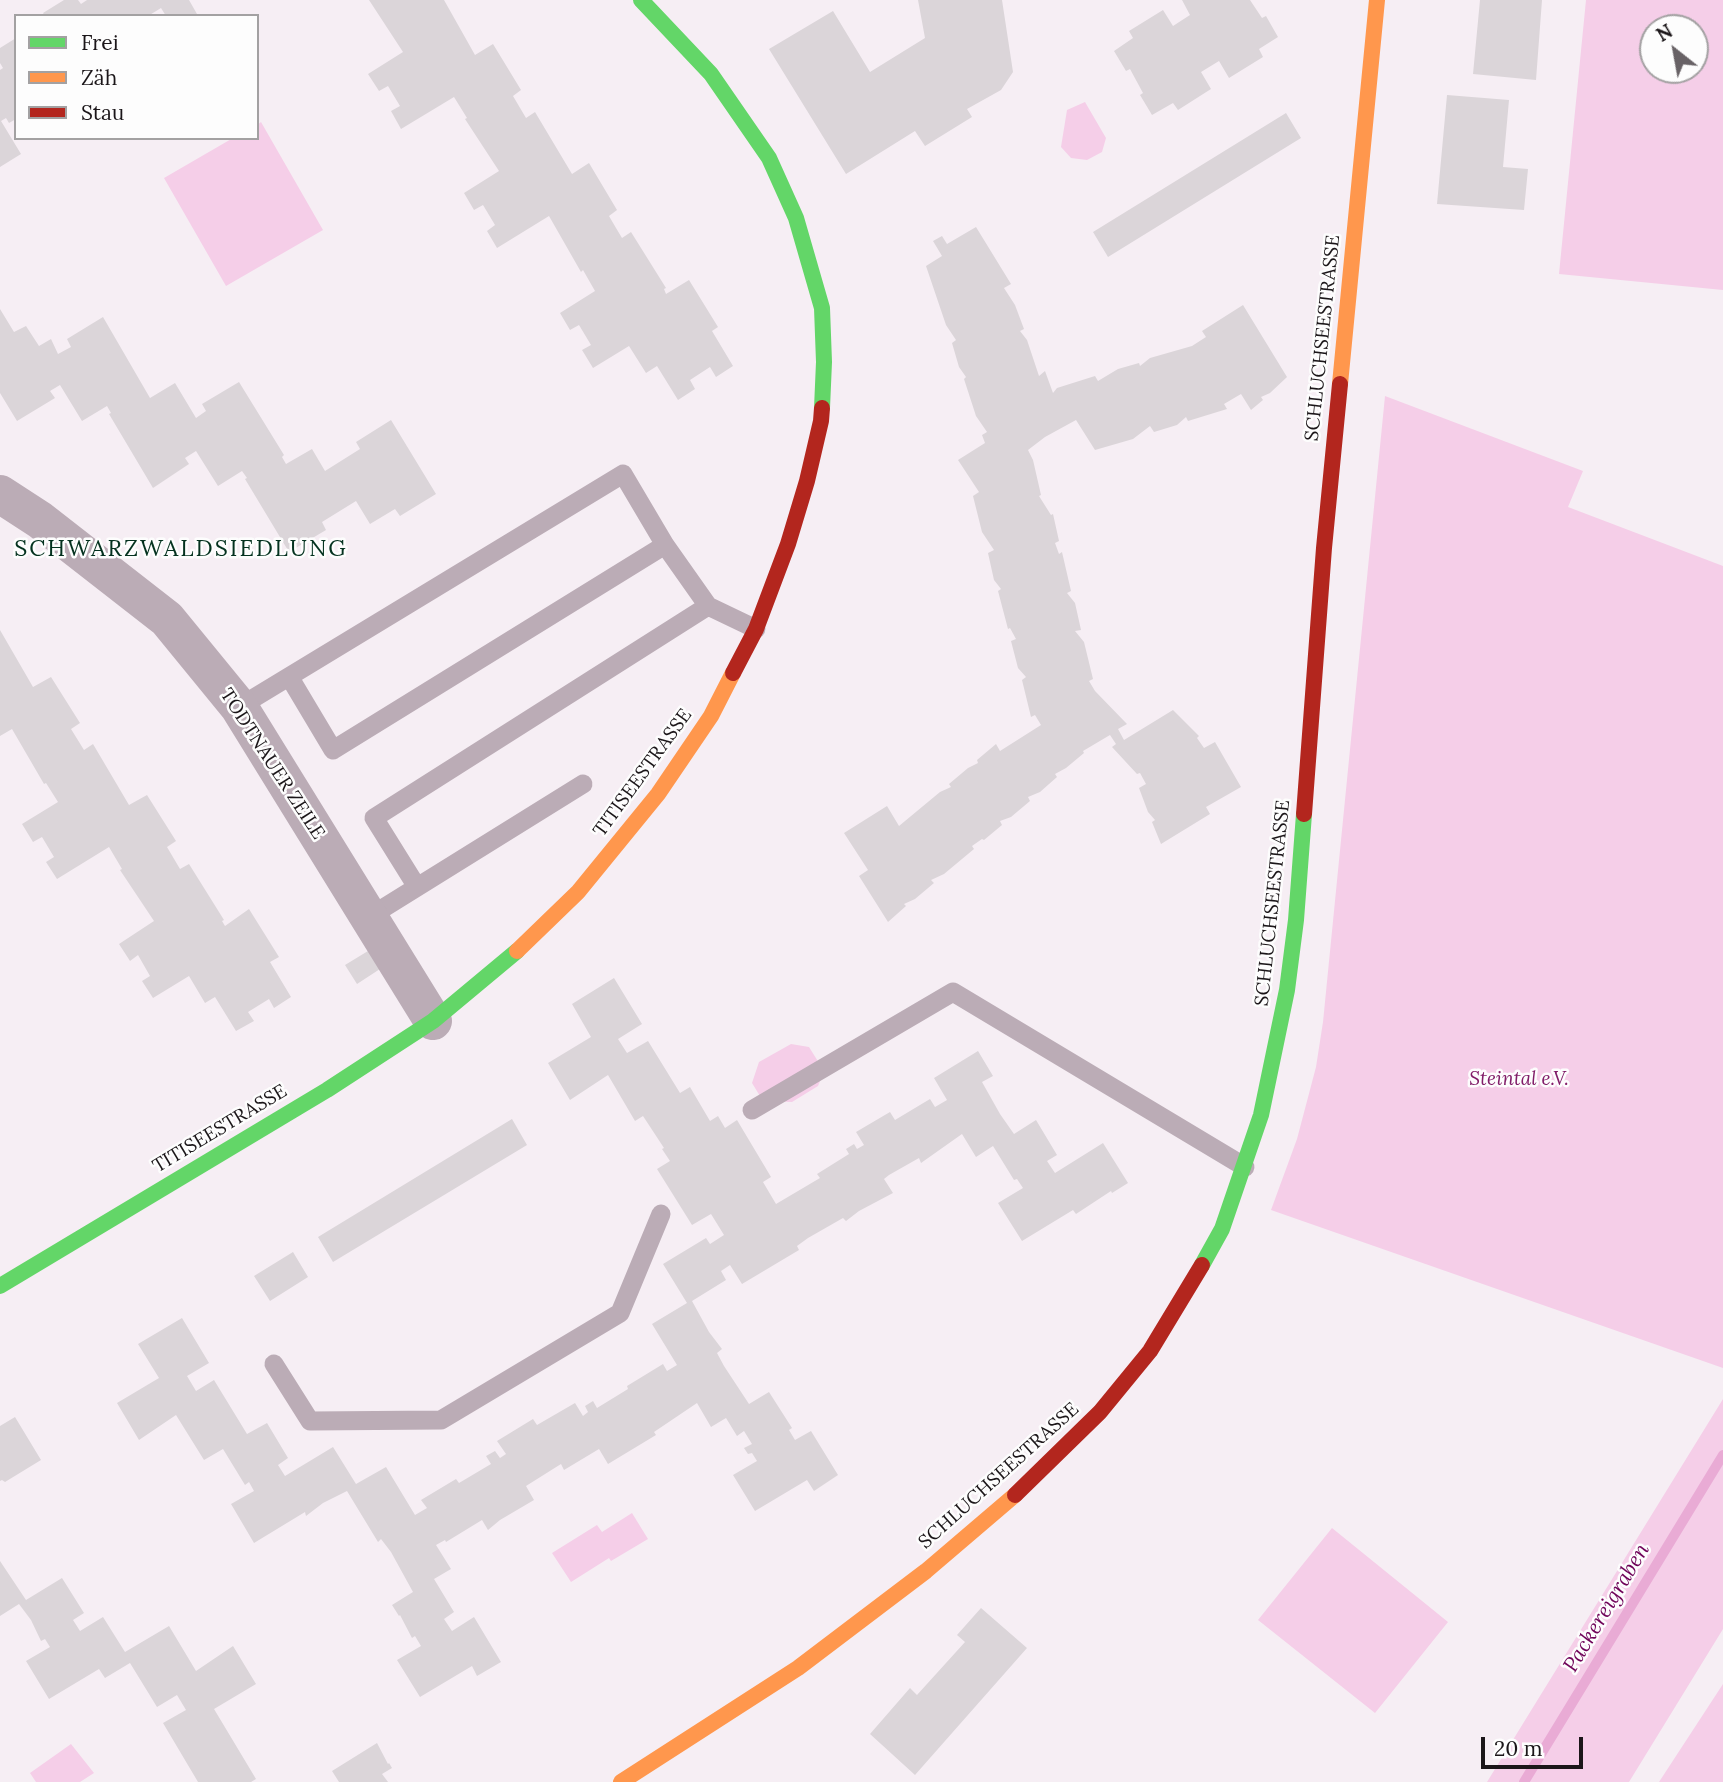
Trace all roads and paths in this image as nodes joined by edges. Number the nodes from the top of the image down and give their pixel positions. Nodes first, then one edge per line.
1 (641, 0) edge
2 (1377, 0) edge
3 (0, 494) edge
4 (665, 545) junction
5 (708, 606) junction
6 (755, 629) junction
7 (290, 678) junction
8 (239, 707) junction
9 (583, 784) dead end
10 (417, 887) junction
11 (369, 917) junction
12 (433, 1021) junction
13 (752, 1110) dead end
14 (1245, 1167) junction
15 (661, 1214) dead end
16 (0, 1286) edge
17 (274, 1364) dead end
18 (621, 1782) edge

1 - 6 street, TITISEESTRASSE
2 - 14 street, SCHLUCHSEESTRASSE
3 - 8 street, TODTNAUER ZEILE
4 - 5 lane
4 - 7 lane
4 - 7 lane
5 - 6 lane
5 - 10 lane
6 - 12 street, TITISEESTRASSE
7 - 8 lane
8 - 11 street, TODTNAUER ZEILE
9 - 10 lane
10 - 11 lane
11 - 12 street, TODTNAUER ZEILE
12 - 16 street, TITISEESTRASSE
13 - 14 lane
14 - 18 street, SCHLUCHSEESTRASSE
15 - 17 lane

